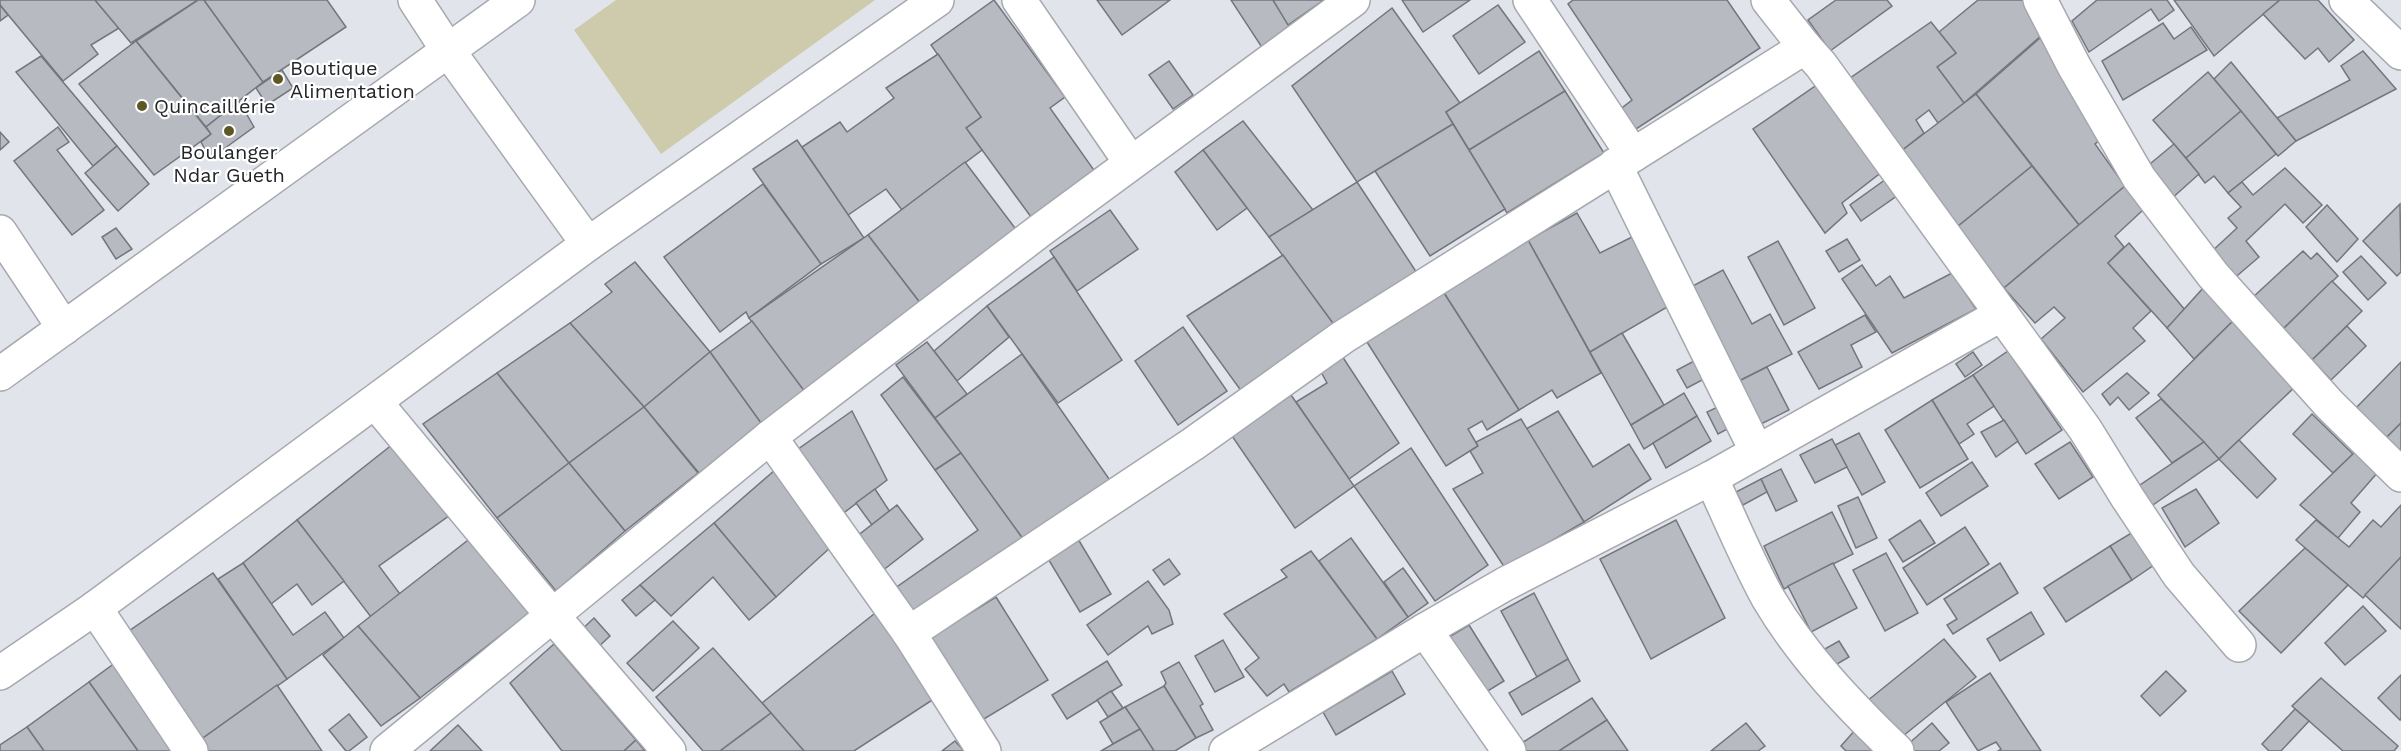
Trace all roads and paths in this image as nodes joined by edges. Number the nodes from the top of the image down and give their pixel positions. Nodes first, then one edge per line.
1 (415, 0) edge
2 (518, 0) edge
3 (937, 0) edge
4 (1019, 0) edge
5 (1353, 0) edge
6 (1530, 0) edge
7 (1768, 0) edge
8 (2040, 0) edge
9 (2346, 0) edge
10 (1805, 47) junction
11 (447, 49) junction
12 (2401, 53) edge
13 (1624, 160) junction
14 (1131, 163) junction
15 (0, 232) edge
16 (588, 244) junction
17 (2002, 314) junction
18 (63, 328) junction
19 (0, 374) edge
20 (376, 403) junction
21 (770, 437) junction
22 (1757, 452) junction
23 (2401, 475) edge
24 (1711, 478) junction
25 (95, 608) junction
26 (552, 615) junction
27 (1425, 630) junction
28 (909, 633) junction
29 (2239, 645) dead end
30 (0, 673) edge
31 (191, 751) edge
32 (387, 751) edge
33 (669, 751) edge
34 (984, 751) edge
35 (1226, 751) edge
36 (1509, 751) edge
37 (1897, 751) edge

1 - 11 main road
2 - 11 main road
3 - 16 main road
4 - 14 main road
5 - 14 main road
6 - 13 main road
7 - 10 main road
8 - 23 main road
9 - 12 main road
10 - 13 main road
10 - 17 main road
11 - 16 main road
11 - 18 main road
13 - 22 main road
13 - 28 main road
14 - 21 main road
15 - 18 main road
16 - 20 main road
17 - 22 main road
17 - 29 main road
18 - 19 main road
20 - 25 main road
20 - 26 main road
21 - 26 main road
21 - 28 main road
22 - 24 main road
24 - 27 main road
24 - 37 main road
25 - 30 main road
25 - 31 main road
26 - 32 main road
26 - 33 main road
27 - 35 main road
27 - 36 main road
28 - 34 main road

